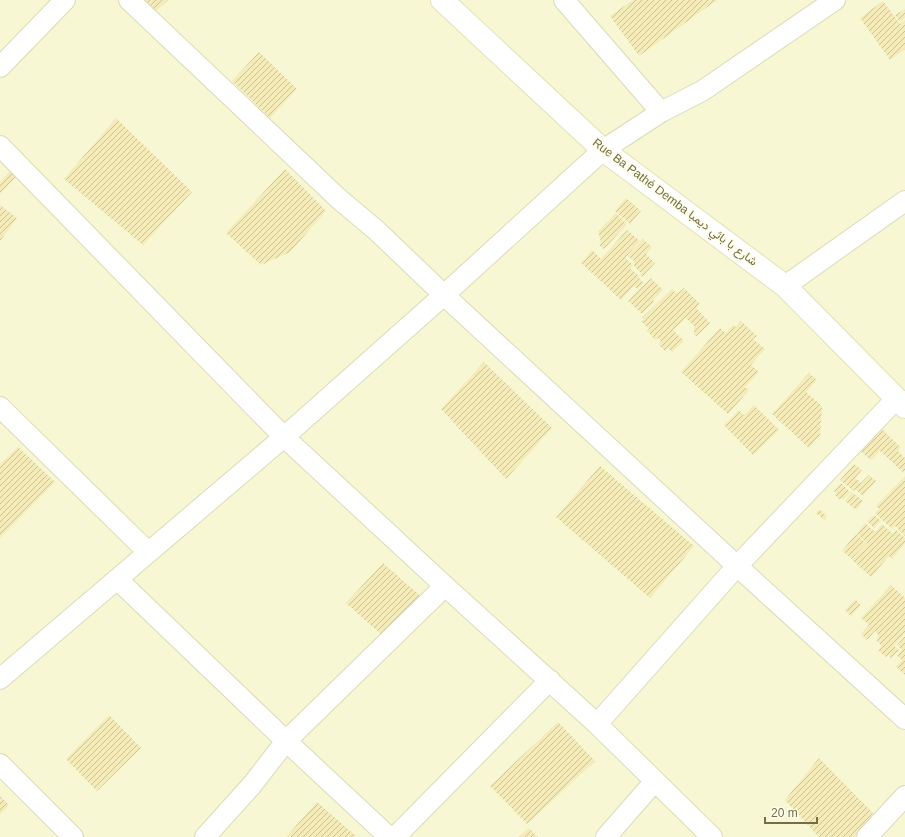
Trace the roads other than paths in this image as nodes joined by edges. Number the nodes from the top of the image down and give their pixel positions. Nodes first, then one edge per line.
1 (64, 0) edge
2 (129, 0) edge
3 (442, 0) edge
4 (564, 0) edge
5 (834, 0) edge
6 (0, 67) edge
7 (661, 112) junction
8 (0, 146) edge
9 (603, 150) junction
10 (905, 201) edge
11 (785, 286) junction
12 (444, 295) junction
13 (900, 403) edge
14 (0, 406) edge
15 (284, 437) junction
16 (148, 552) junction
17 (737, 566) junction
18 (117, 579) junction
19 (445, 586) junction
20 (2, 674) edge
21 (550, 680) junction
22 (905, 719) edge
23 (597, 724) junction
24 (286, 741) junction
25 (0, 764) edge
26 (655, 781) junction
27 (905, 796) edge
28 (73, 837) edge
29 (205, 837) edge
30 (389, 837) edge
31 (396, 837) edge
32 (606, 837) edge
33 (712, 837) edge
34 (867, 837) edge

1 - 6 street
2 - 12 street
3 - 9 street, Rue Ba Pathé Demba شارع با باثي ديمبا
4 - 7 street
5 - 7 street
7 - 9 street
8 - 15 street
9 - 11 street, Rue Ba Pathé Demba شارع با باثي ديمبا
9 - 12 street
10 - 11 street
11 - 13 street, Rue Ba Pathé Demba شارع با باثي ديمبا
12 - 15 street
12 - 17 street
13 - 17 street
14 - 16 street
15 - 16 street
15 - 19 street
16 - 18 street
17 - 22 street
17 - 23 street
18 - 20 street
18 - 24 street
19 - 21 street
19 - 24 street
21 - 23 street
21 - 31 street
23 - 26 street
24 - 29 street
24 - 30 street
25 - 28 street
26 - 32 street
26 - 33 street
27 - 34 street

